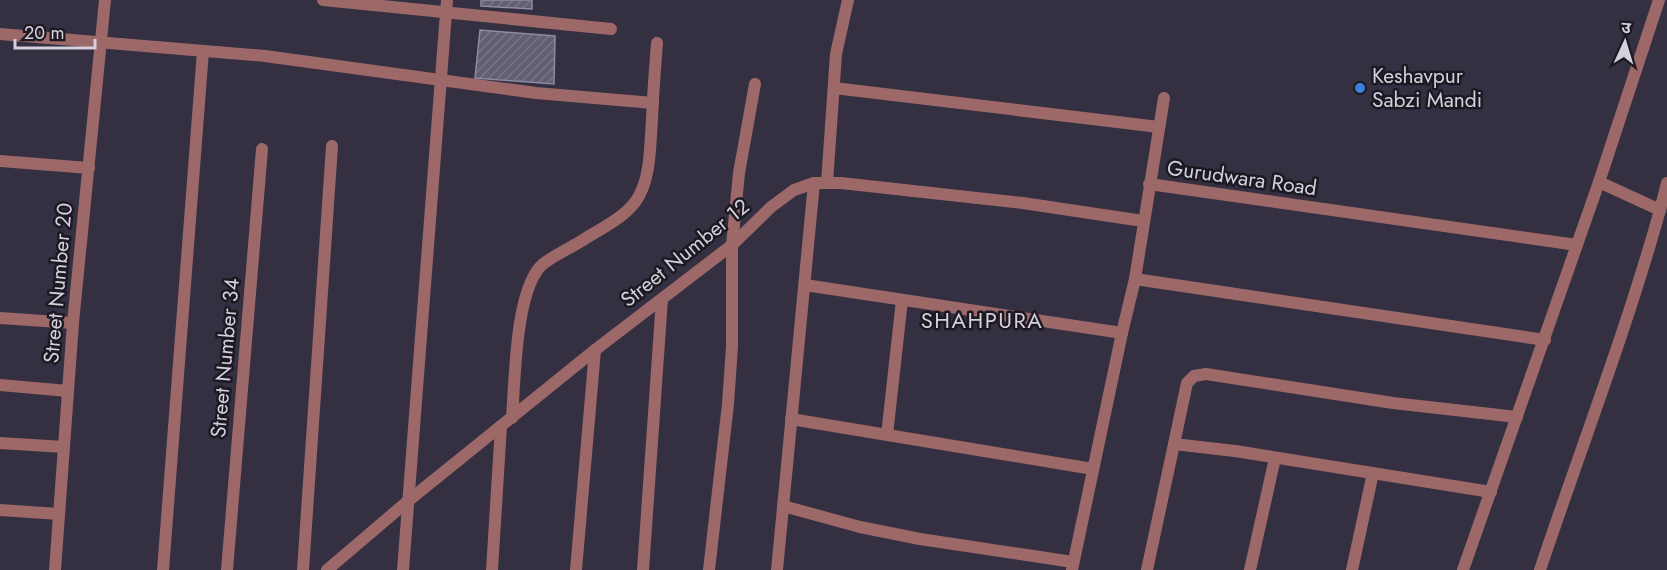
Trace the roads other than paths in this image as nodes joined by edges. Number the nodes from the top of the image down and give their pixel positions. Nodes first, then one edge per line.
1 (105, 0) edge
2 (323, 0) edge
3 (447, 0) edge
4 (848, 0) edge
5 (1659, 0) edge
6 (446, 14) junction
7 (611, 29) dead end
8 (0, 34) edge
9 (101, 43) junction
10 (657, 43) dead end
11 (203, 51) junction
12 (439, 81) junction
13 (755, 84) dead end
14 (834, 88) junction
15 (1164, 98) dead end
16 (653, 102) junction
17 (1159, 127) junction
18 (332, 146) dead end
19 (262, 149) dead end
20 (0, 161) edge
21 (89, 168) junction
22 (1599, 182) junction
23 (820, 183) junction
24 (1667, 183) edge
25 (1149, 184) junction
26 (1660, 210) junction
27 (1143, 221) junction
28 (732, 245) junction
29 (1577, 245) junction
30 (1135, 279) junction
31 (805, 285) junction
32 (662, 298) junction
33 (902, 300) junction
34 (0, 318) edge
35 (73, 323) junction
36 (1122, 333) junction
37 (1545, 340) junction
38 (595, 350) junction
39 (0, 385) edge
40 (68, 391) junction
41 (1517, 417) junction
42 (791, 419) junction
43 (506, 422) junction
44 (887, 435) junction
45 (0, 443) edge
46 (1174, 444) junction
47 (64, 447) junction
48 (1275, 458) junction
49 (1093, 469) junction
50 (1373, 473) junction
51 (1491, 492) junction
52 (408, 501) junction
53 (783, 506) junction
54 (0, 510) edge
55 (59, 514) junction
56 (1073, 566) edge
57 (55, 570) edge
58 (163, 570) edge
59 (227, 570) edge
60 (303, 570) edge
61 (327, 570) edge
62 (403, 570) edge
63 (492, 570) edge
64 (576, 570) edge
65 (643, 570) edge
66 (709, 570) edge
67 (777, 570) edge
68 (1147, 570) edge
69 (1250, 570) edge
70 (1352, 570) edge
71 (1463, 570) edge
72 (1540, 570) edge

1 - 9 street, Street Number 20
2 - 6 street
3 - 6 street
4 - 14 street
5 - 22 street
6 - 7 street
6 - 12 street
8 - 9 street
9 - 11 street
9 - 21 street, Street Number 20
10 - 16 street
11 - 12 street
11 - 58 street
12 - 16 street
12 - 52 street
13 - 28 street
14 - 17 street
14 - 23 street
15 - 17 street
16 - 43 street
17 - 25 street
18 - 60 street
19 - 59 street, Street Number 34
20 - 21 street
21 - 35 street, Street Number 20
22 - 26 street
22 - 29 street
23 - 27 street, Street Number 12
23 - 28 street, Street Number 12
23 - 31 street
24 - 26 street
25 - 27 street, Gurudwara Road
25 - 29 street, Gurudwara Road
26 - 72 street
27 - 30 street, Gurudwara Road
28 - 32 street, Street Number 12
28 - 66 street
29 - 37 street
30 - 36 street, Gurudwara Road
30 - 37 street
31 - 33 street
31 - 42 street
32 - 38 street, Street Number 12
32 - 65 street
33 - 36 street
33 - 44 street
34 - 35 street
35 - 40 street, Street Number 20
36 - 49 street, Gurudwara Road
37 - 41 street
38 - 43 street, Street Number 12
38 - 64 street
39 - 40 street
40 - 47 street, Street Number 20
41 - 46 street
41 - 51 street
42 - 44 street
42 - 53 street
43 - 52 street, Street Number 12
43 - 63 street
44 - 49 street
45 - 47 street
46 - 48 street
46 - 68 street
47 - 55 street, Street Number 20
48 - 50 street
48 - 69 street
49 - 56 street, Gurudwara Road
50 - 51 street
50 - 70 street
51 - 71 street
52 - 61 street, Street Number 12
52 - 62 street
53 - 56 street
53 - 67 street
54 - 55 street
55 - 57 street, Street Number 20

